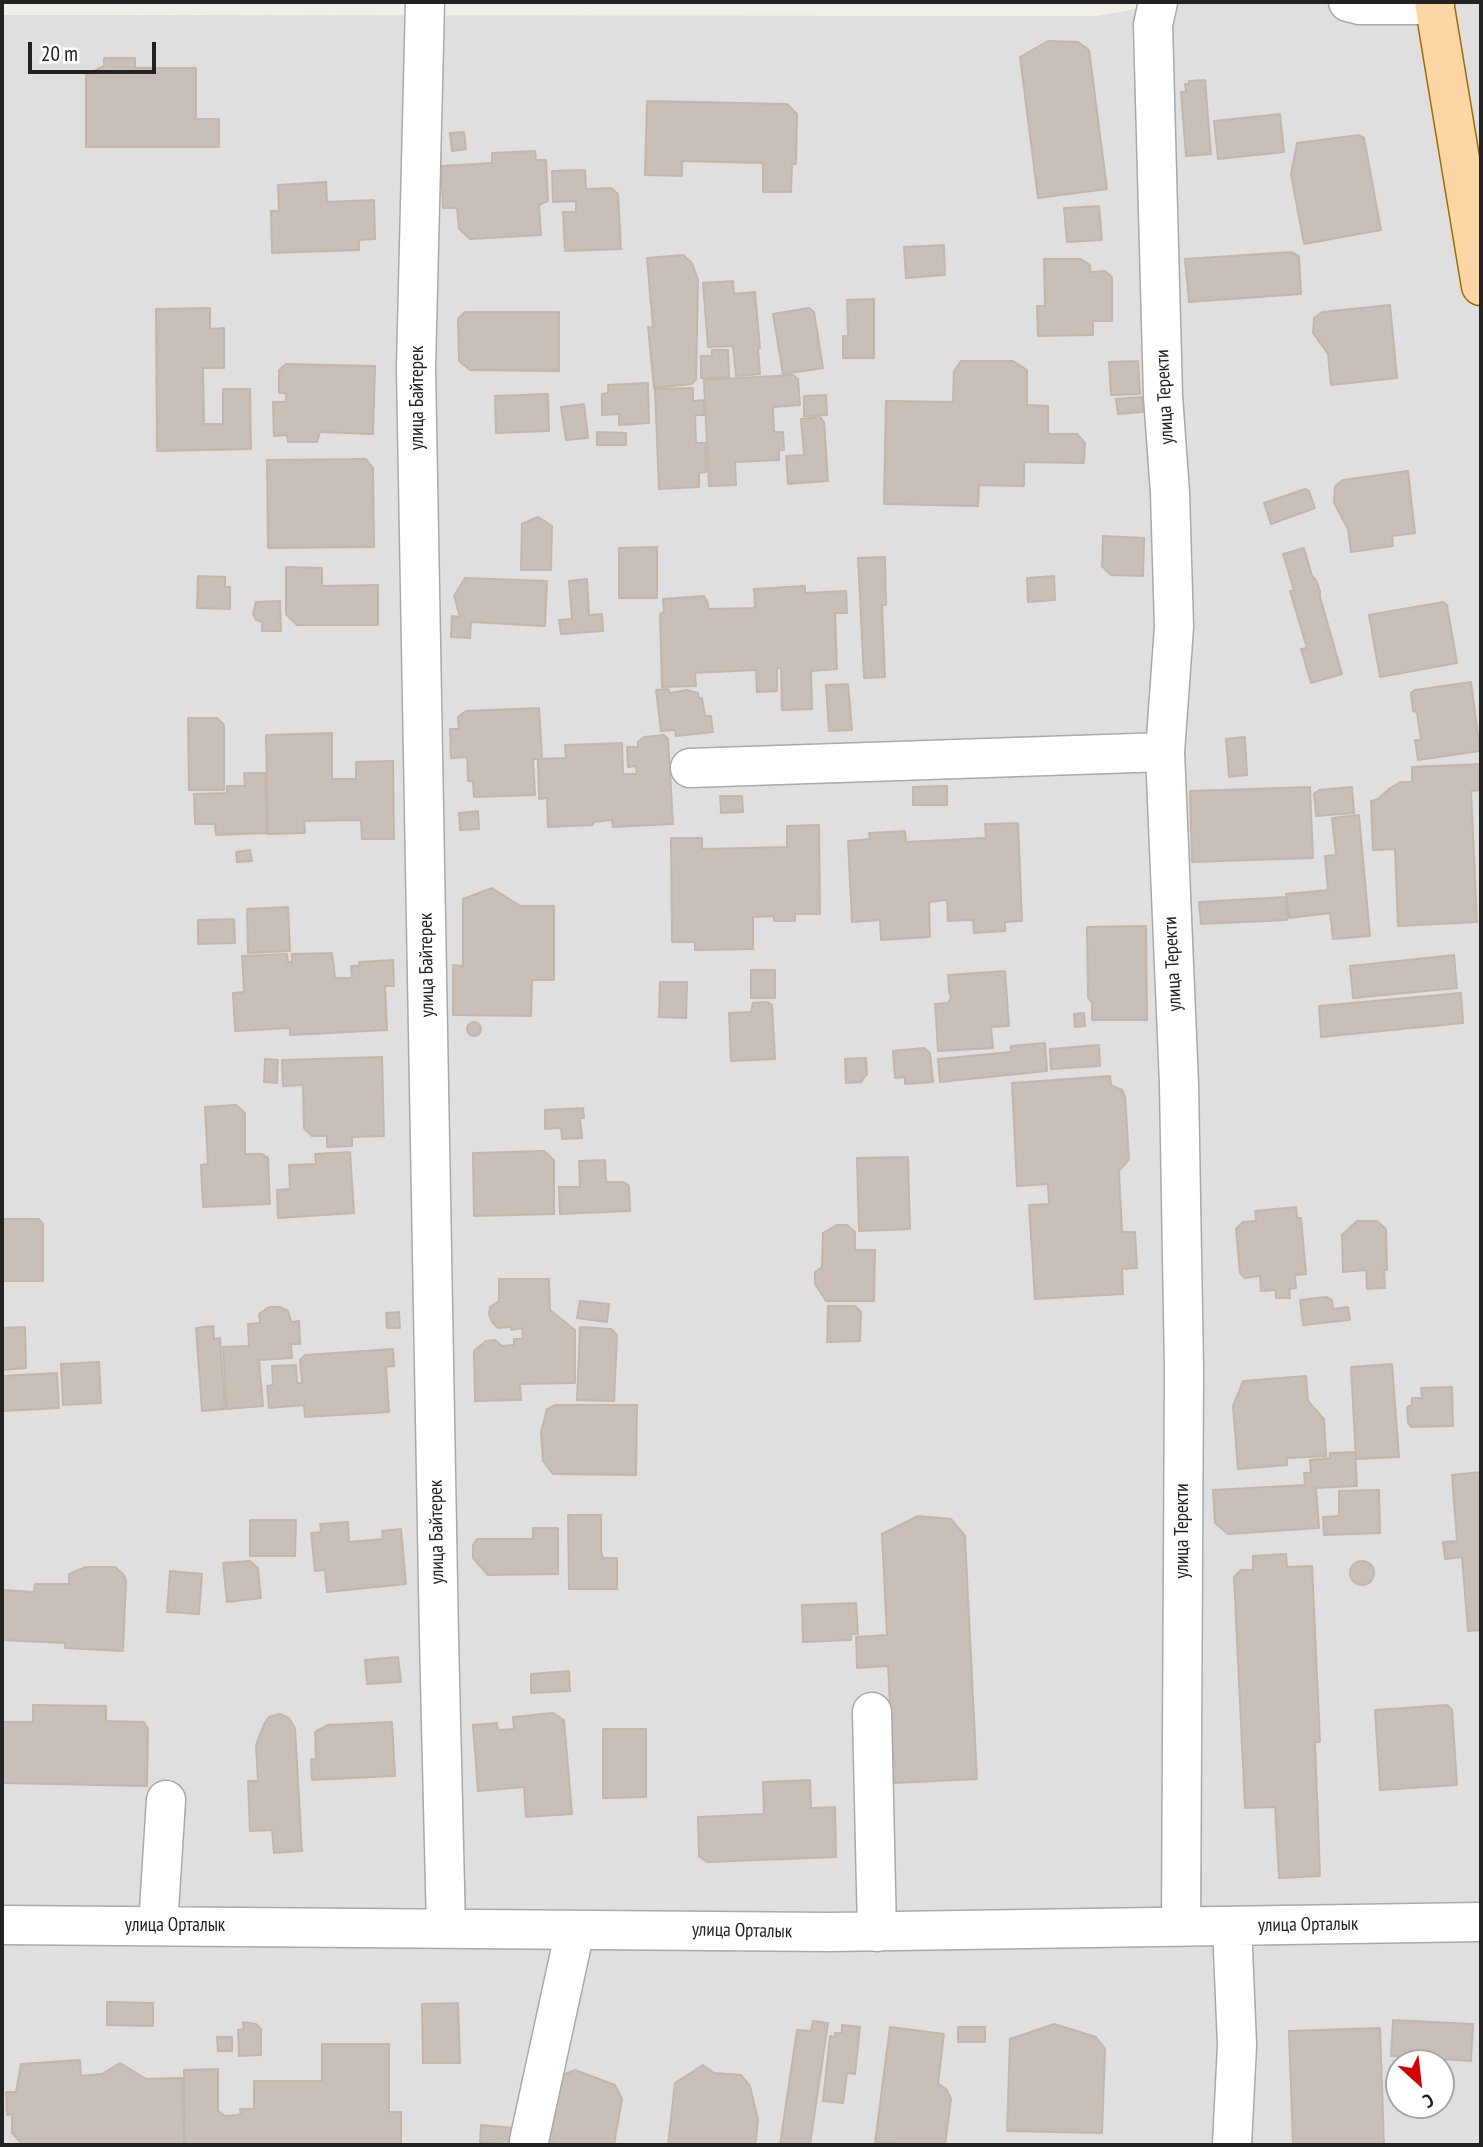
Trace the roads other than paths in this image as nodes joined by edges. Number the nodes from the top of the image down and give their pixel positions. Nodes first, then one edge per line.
1 (425, 2) edge
2 (1158, 2) edge
3 (1348, 2) edge
4 (1435, 4) edge
5 (1481, 285) edge
6 (1165, 752) junction
7 (690, 768) dead end
8 (872, 1712) dead end
9 (166, 1800) dead end
10 (1481, 1922) edge
11 (2, 1925) edge
12 (158, 1926) junction
13 (1232, 1926) junction
14 (1181, 1927) junction
15 (446, 1928) junction
16 (575, 1930) junction
17 (877, 1932) junction
18 (529, 2141) dead end
19 (1232, 2145) edge

1 - 15 street, улица Байтерек
2 - 6 street, улица Теректи
3 - 4 street
4 - 5 main road
6 - 7 street
6 - 14 street, улица Теректи
8 - 17 street
9 - 12 street
10 - 13 street, улица Орталык
11 - 12 street, улица Орталык
12 - 15 street, улица Орталык
13 - 14 street, улица Орталык
13 - 19 street
14 - 17 street, улица Орталык
15 - 16 street, улица Орталык
16 - 17 street, улица Орталык
16 - 18 street

